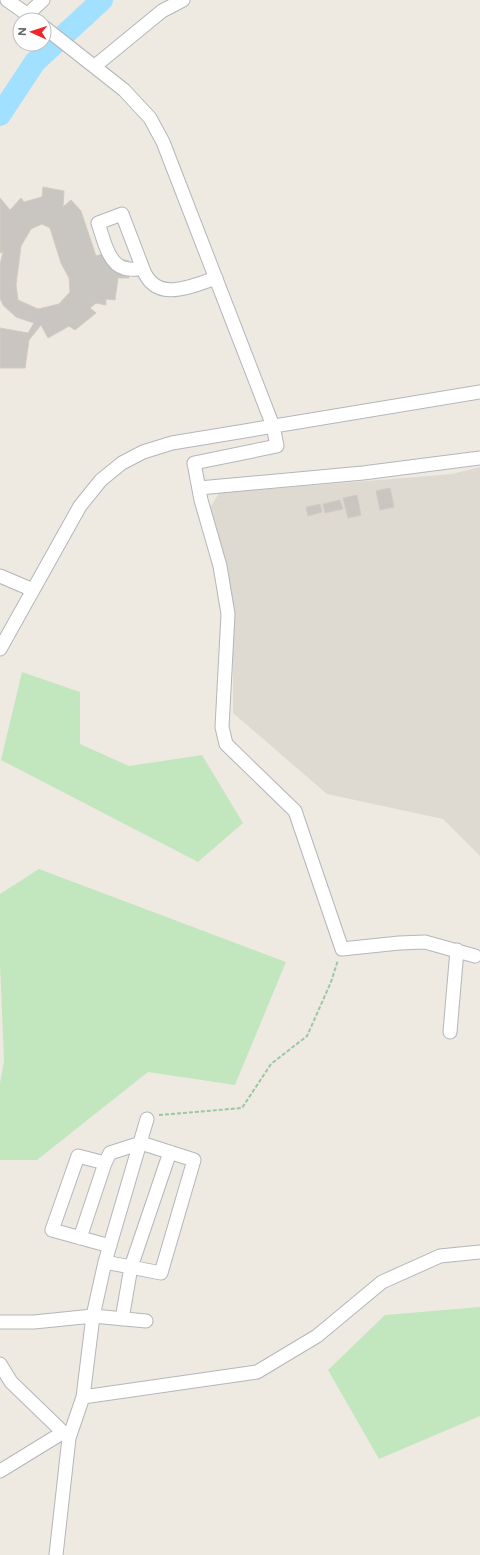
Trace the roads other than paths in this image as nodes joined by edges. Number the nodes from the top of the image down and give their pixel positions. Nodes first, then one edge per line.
1 (7, 0) edge
2 (43, 0) edge
3 (183, 0) edge
4 (25, 12) edge
5 (35, 12) edge
6 (52, 33) edge
7 (90, 62) junction
8 (143, 270) dead end
9 (216, 278) junction
10 (480, 392) edge
11 (273, 426) junction
12 (480, 458) edge
13 (199, 488) junction
14 (0, 576) edge
15 (32, 590) junction
16 (0, 649) edge
17 (456, 950) junction
18 (474, 956) dead end
19 (450, 1032) dead end
20 (147, 1119) road end
21 (140, 1142) junction
22 (170, 1152) junction
23 (105, 1162) junction
24 (80, 1238) junction
25 (110, 1246) junction
26 (480, 1252) edge
27 (105, 1262) junction
28 (132, 1267) junction
29 (93, 1316) junction
30 (122, 1319) junction
31 (146, 1321) dead end
32 (0, 1322) edge
33 (0, 1364) edge
34 (83, 1398) junction
35 (66, 1436) junction
36 (0, 1470) edge
37 (56, 1555) edge

1 - 4 street
2 - 5 street
3 - 7 street
6 - 7 street
7 - 9 street
8 - 9 street
9 - 11 street
10 - 11 street
11 - 13 street
11 - 15 street
12 - 13 street
13 - 17 street
14 - 15 street
15 - 16 street
17 - 18 street
17 - 19 street
20 - 21 street
21 - 22 street
21 - 23 street
21 - 25 street
22 - 28 street
22 - 28 street
23 - 24 street
23 - 24 street
24 - 25 street
25 - 27 street
26 - 34 street
27 - 28 street
27 - 29 street
28 - 30 street
29 - 30 street
29 - 32 street
29 - 34 street
30 - 31 street
33 - 35 street
34 - 35 street
35 - 36 street
35 - 37 street

